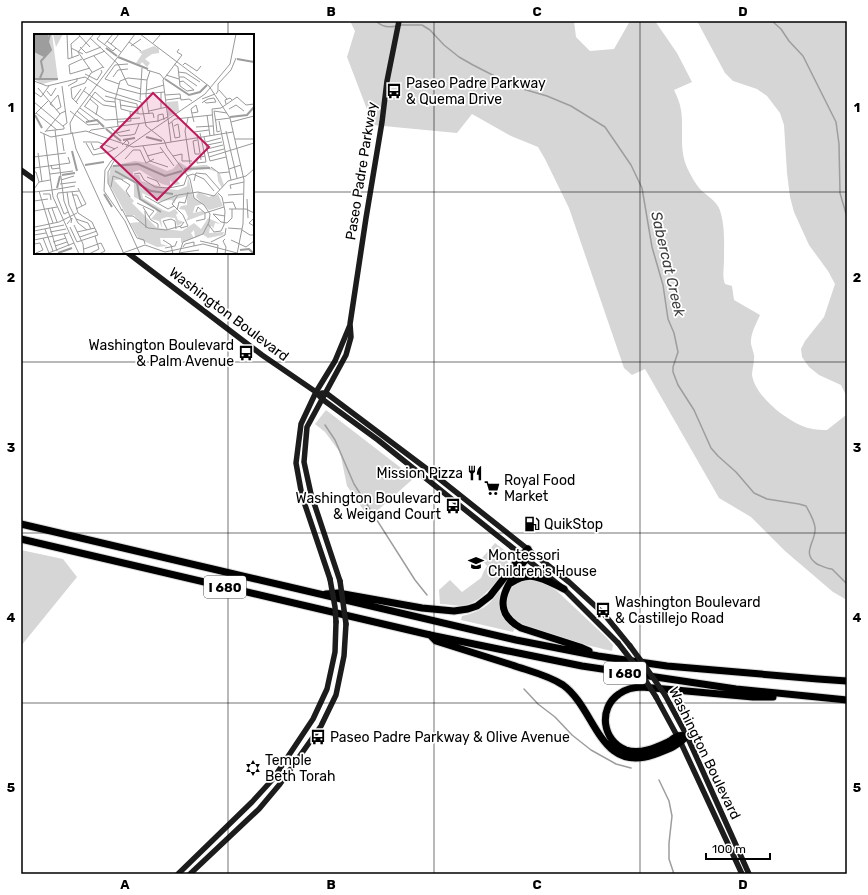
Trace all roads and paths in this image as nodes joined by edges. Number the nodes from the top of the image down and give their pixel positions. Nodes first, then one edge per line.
1 (399, 21) edge
2 (21, 170) edge
3 (34, 179) edge
4 (129, 254) edge
5 (350, 324) junction
6 (316, 392) junction
7 (326, 393) junction
8 (322, 400) junction
9 (21, 524) edge
10 (21, 539) edge
11 (528, 550) junction
12 (524, 557) junction
13 (505, 589) junction
14 (564, 589) junction
15 (319, 594) junction
16 (430, 635) junction
17 (598, 656) junction
18 (847, 681) edge
19 (822, 698) junction
20 (847, 700) edge
21 (677, 736) junction
22 (687, 736) junction
23 (681, 743) junction
24 (178, 874) edge
25 (190, 874) edge
26 (742, 874) edge
27 (749, 874) edge

1 - 5 main road, Paseo Padre Parkway
2 - 3 main road
4 - 6 main road, Washington Boulevard
5 - 6 main road, Paseo Padre Parkway
5 - 7 main road, Paseo Padre Parkway
6 - 7 main road, Washington Boulevard
6 - 8 main road, Washington Boulevard
6 - 24 main road, Paseo Padre Parkway, bridge
7 - 8 main road, Paseo Padre Parkway
7 - 11 main road, Washington Boulevard
8 - 12 main road, Washington Boulevard
8 - 25 main road, Paseo Padre Parkway, bridge
9 - 15 highway, I 680
10 - 16 highway, I 680
11 - 12 highway
11 - 22 main road, Washington Boulevard, bridge
12 - 13 highway
12 - 14 main road, Washington Boulevard
12 - 15 highway
13 - 14 highway
13 - 17 highway
14 - 21 main road, Washington Boulevard, bridge
15 - 17 highway, I 680
16 - 19 highway, I 680
16 - 23 highway
17 - 18 highway, I 680
19 - 20 highway, I 680
19 - 21 highway
21 - 22 highway
21 - 23 main road, Washington Boulevard
22 - 23 highway
22 - 27 main road, Washington Boulevard
23 - 26 main road, Washington Boulevard

